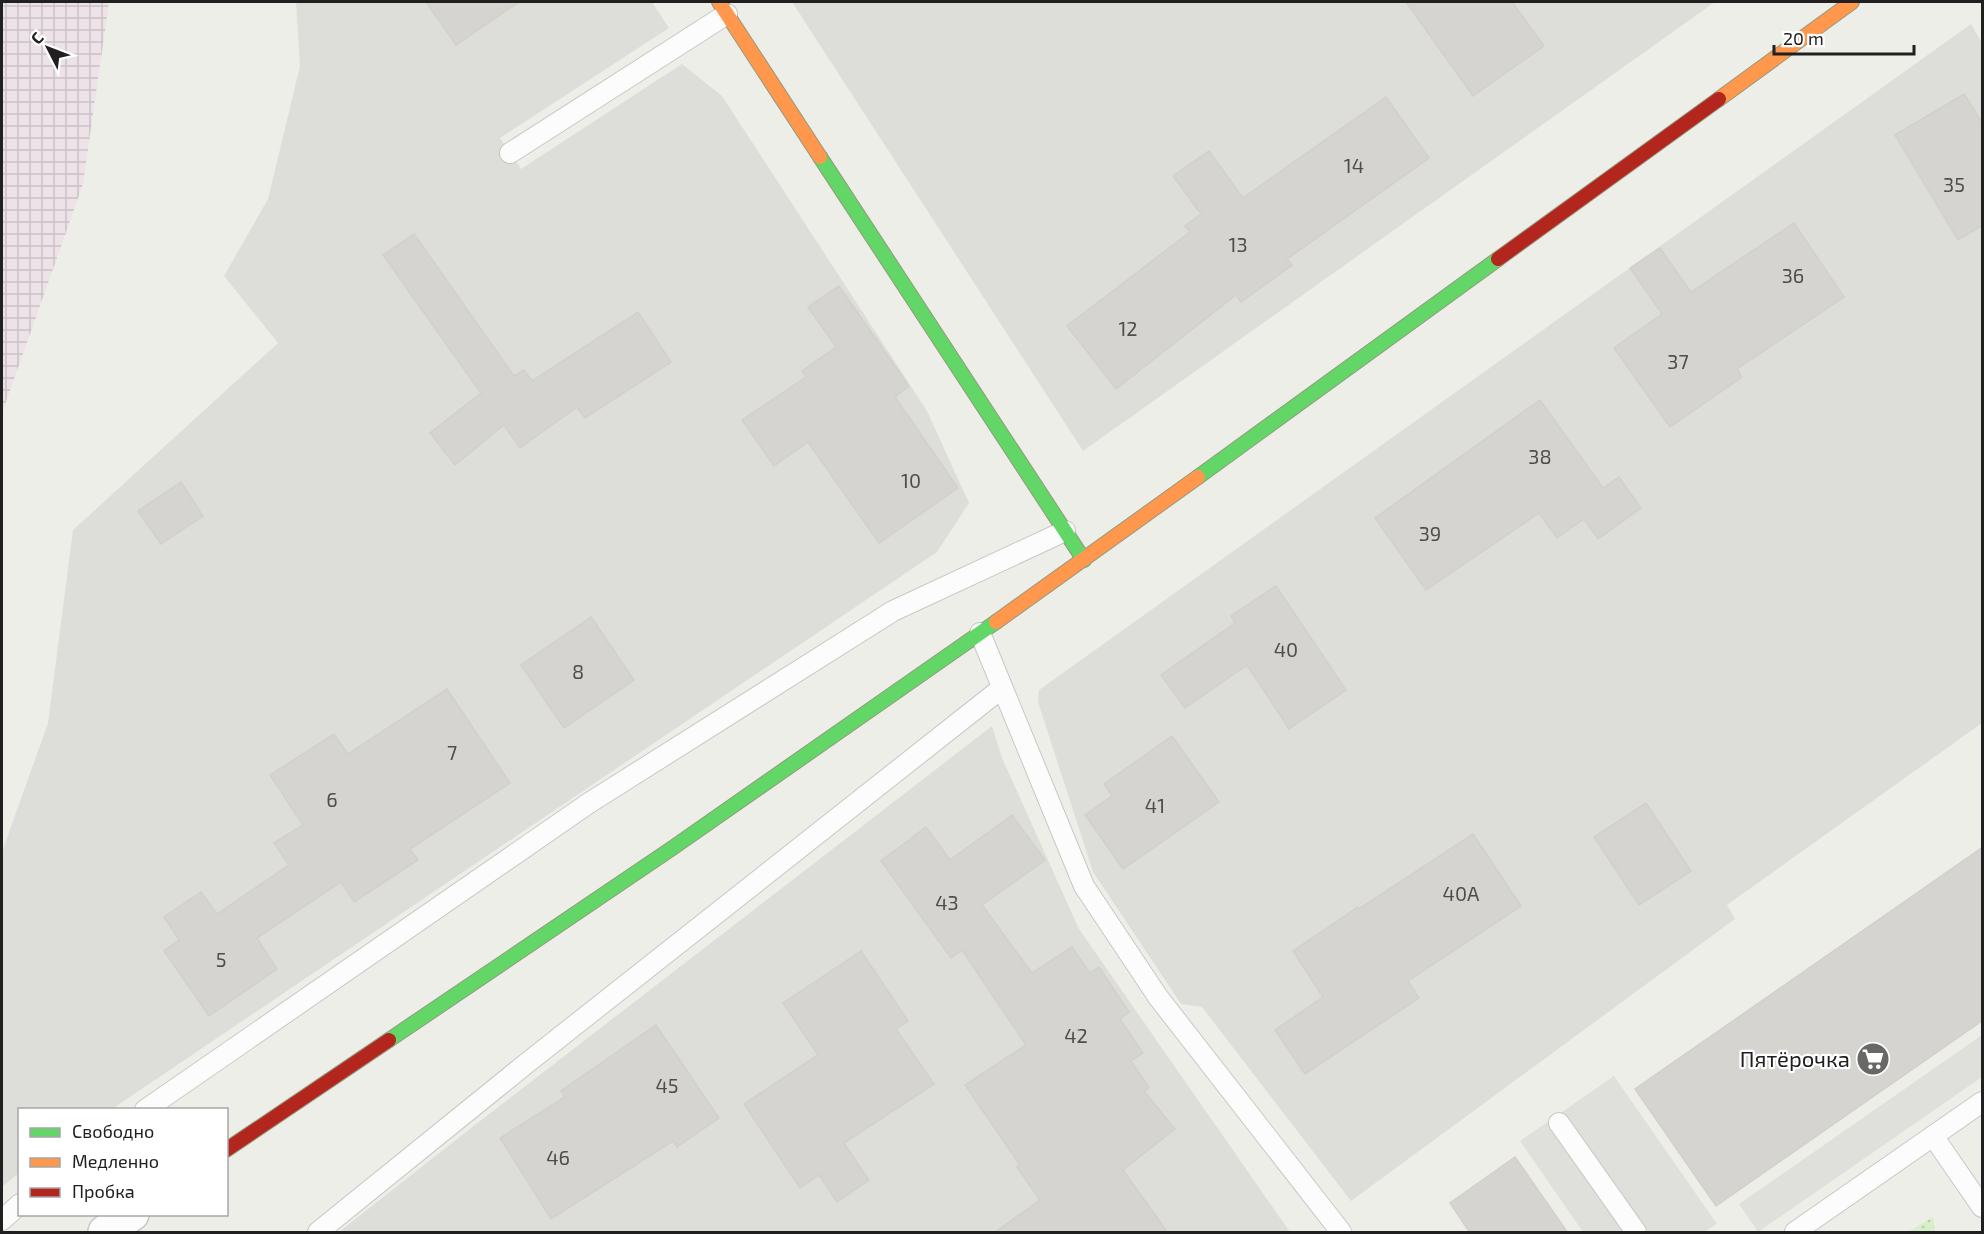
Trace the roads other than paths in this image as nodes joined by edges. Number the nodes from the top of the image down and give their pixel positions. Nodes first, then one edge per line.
1 (1851, 2) edge
2 (723, 8) edge
3 (510, 153) dead end
4 (1065, 531) junction
5 (1084, 560) junction
6 (980, 633) junction
7 (1002, 688) junction
8 (1983, 1102) edge
9 (148, 1108) edge
10 (1559, 1123) dead end
11 (1933, 1136) junction
12 (228, 1149) edge
13 (18, 1206) edge
14 (1983, 1207) edge
15 (130, 1216) edge
16 (2, 1220) edge
17 (105, 1233) edge
18 (318, 1233) edge
19 (1341, 1233) edge
20 (1636, 1233) edge
21 (1795, 1233) edge

1 - 5 street
2 - 3 lane
2 - 4 street
4 - 5 street
4 - 9 lane
5 - 6 street
6 - 7 lane
6 - 12 street
7 - 18 lane
7 - 19 lane
8 - 11 lane
10 - 20 lane
11 - 14 lane
11 - 21 lane
13 - 16 lane
15 - 17 street

